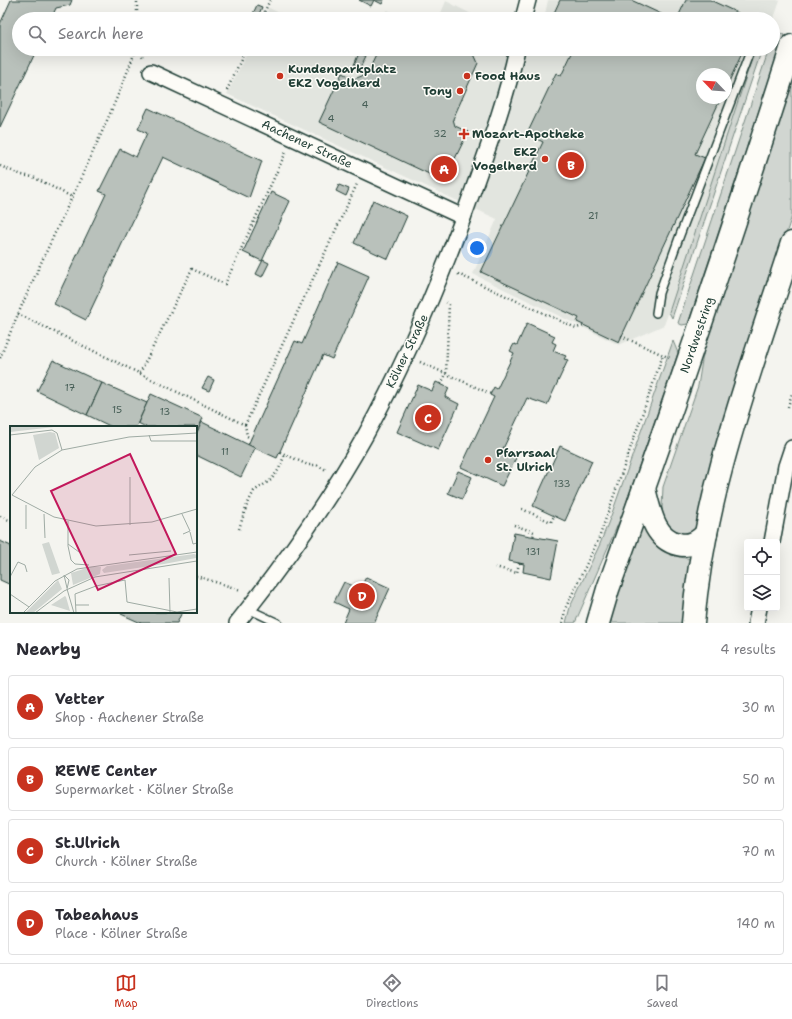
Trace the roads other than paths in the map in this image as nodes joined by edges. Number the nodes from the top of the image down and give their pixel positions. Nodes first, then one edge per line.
1 (528, 0) edge
2 (525, 12) edge
3 (792, 46) edge
4 (515, 56) edge
5 (748, 56) edge
6 (151, 72) dead end
7 (463, 217) junction
8 (792, 243) edge
9 (656, 313) dead end
10 (792, 448) edge
11 (644, 489) junction
12 (706, 534) junction
13 (773, 539) edge
14 (604, 602) junction
15 (248, 609) junction
16 (758, 611) edge
17 (237, 623) edge
18 (278, 623) edge
19 (590, 623) edge
20 (598, 623) edge
21 (693, 623) edge
22 (756, 623) edge

1 - 2 street
3 - 11 main road, Nordwestring
4 - 7 street, Kölner Straße
5 - 9 lane
6 - 7 street, Aachener Straße
7 - 15 street, Kölner Straße
8 - 12 main road
10 - 13 street
11 - 12 main road
11 - 14 main road, Nordwestring
12 - 21 main road
14 - 19 lane
14 - 20 main road, Nordwestring
15 - 17 street, Kölner Straße
15 - 18 lane
16 - 22 street

